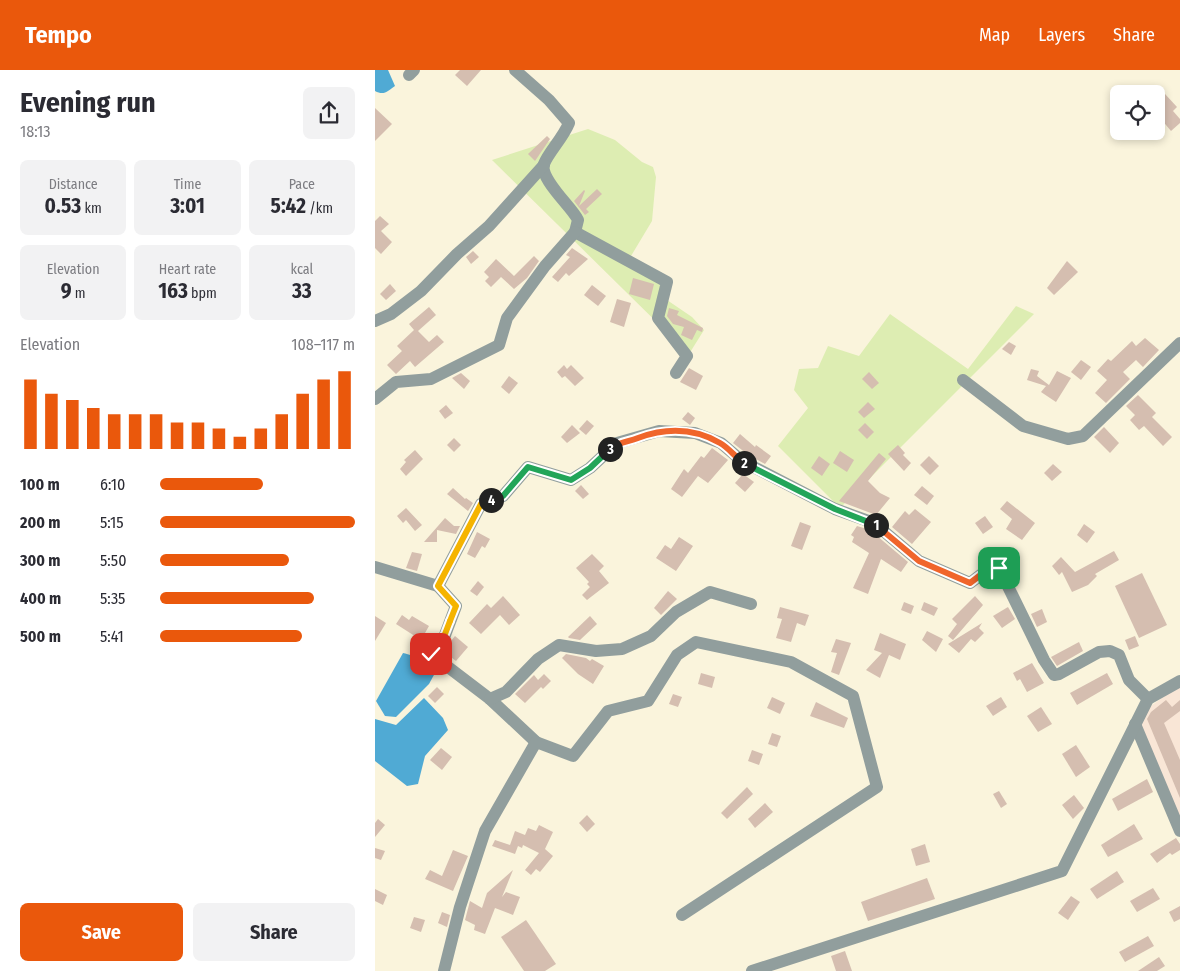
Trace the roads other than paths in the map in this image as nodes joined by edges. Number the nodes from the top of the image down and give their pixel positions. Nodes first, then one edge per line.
1 (515, 70) edge
2 (544, 165) junction
3 (575, 232) junction
4 (375, 321) edge
5 (1180, 343) edge
6 (676, 373) dead end
7 (963, 380) dead end
8 (375, 399) edge
9 (375, 567) edge
10 (438, 586) junction
11 (751, 604) dead end
12 (1180, 680) edge
13 (490, 699) junction
14 (1148, 699) junction
15 (1135, 724) junction
16 (536, 742) junction
17 (1180, 831) edge
18 (682, 915) dead end
19 (445, 971) edge
20 (752, 971) edge

1 - 2 street
2 - 3 street
2 - 4 street
3 - 6 street
3 - 8 street
5 - 7 street
9 - 10 street
10 - 13 street
10 - 14 street
11 - 13 street
12 - 14 street
13 - 16 street
14 - 15 street
15 - 17 street
15 - 20 street
16 - 18 street
16 - 19 street

